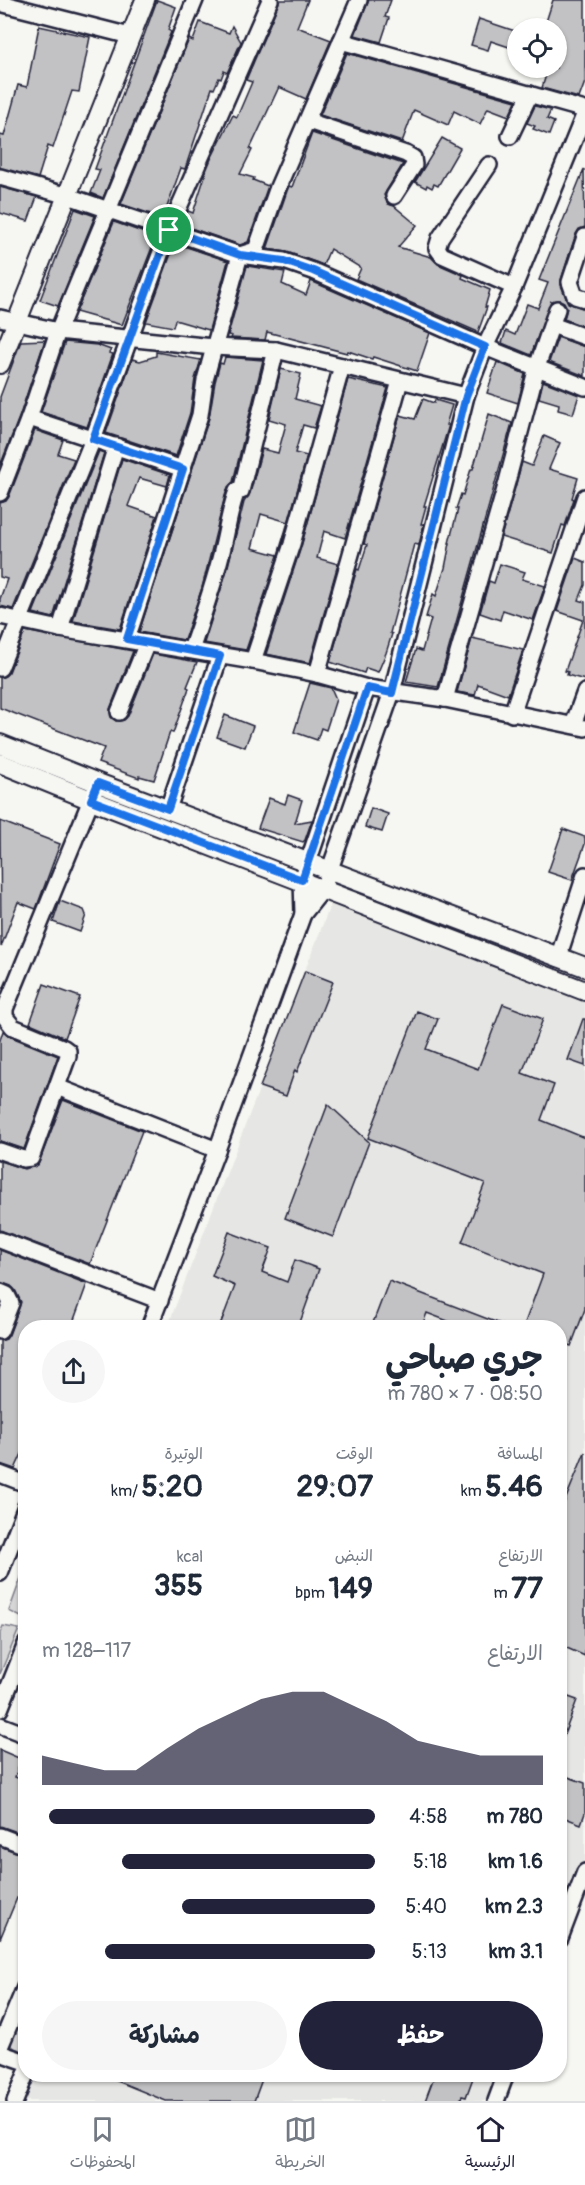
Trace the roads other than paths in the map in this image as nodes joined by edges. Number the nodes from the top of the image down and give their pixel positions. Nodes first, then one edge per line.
1 (145, 0) edge
2 (195, 0) edge
3 (270, 0) edge
4 (359, 0) edge
5 (0, 3) edge
6 (130, 36) junction
7 (341, 41) junction
8 (530, 94) junction
9 (585, 112) edge
10 (308, 121) junction
11 (510, 136) dead end
12 (489, 165) dead end
13 (0, 177) edge
14 (68, 196) junction
15 (394, 196) dead end
16 (108, 210) junction
17 (169, 230) junction
18 (585, 237) edge
19 (240, 255) junction
20 (514, 287) junction
21 (585, 299) edge
22 (557, 309) dead end
23 (8, 321) edge
24 (552, 325) junction
25 (58, 331) junction
26 (585, 337) edge
27 (130, 338) junction
28 (213, 347) junction
29 (485, 347) junction
30 (276, 350) junction
31 (0, 364) edge
32 (342, 366) junction
33 (537, 367) junction
34 (400, 381) junction
35 (585, 387) edge
36 (466, 396) junction
37 (29, 418) junction
38 (93, 439) junction
39 (117, 446) junction
40 (183, 469) junction
41 (0, 493) edge
42 (585, 497) edge
43 (0, 616) edge
44 (18, 619) junction
45 (60, 629) junction
46 (127, 639) junction
47 (147, 643) junction
48 (191, 650) junction
49 (220, 656) junction
50 (253, 662) junction
51 (0, 668) edge
52 (317, 674) junction
53 (367, 688) junction
54 (585, 692) edge
55 (392, 693) junction
56 (445, 699) junction
57 (119, 712) dead end
58 (512, 714) junction
59 (579, 727) edge
60 (0, 744) edge
61 (0, 763) edge
62 (98, 783) junction
63 (91, 800) junction
64 (168, 809) junction
65 (309, 862) junction
66 (331, 870) junction
67 (585, 875) edge
68 (302, 880) junction
69 (323, 889) junction
70 (580, 902) edge
71 (303, 914) junction
72 (558, 958) junction
73 (585, 967) edge
74 (585, 991) edge
75 (2, 1017) edge
76 (57, 1087) junction
77 (0, 1150) edge
78 (217, 1150) junction
79 (0, 1240) edge
80 (0, 1292) edge
81 (160, 1301) junction
82 (152, 1320) edge
83 (0, 1330) edge
84 (0, 1474) edge
85 (18, 1481) edge
86 (18, 1527) edge
87 (0, 1573) edge
88 (18, 1664) edge
89 (0, 1709) edge
90 (0, 1725) edge
91 (18, 1732) edge
92 (2, 1836) edge
93 (18, 1843) edge
94 (585, 1872) edge
95 (567, 1920) edge
96 (18, 2004) edge
97 (0, 2047) edge
98 (0, 2053) edge
99 (18, 2059) edge
100 (23, 2082) edge
101 (503, 2082) edge
102 (15, 2101) edge
103 (496, 2101) edge

1 - 6 street
2 - 16 street
3 - 17 street
4 - 7 street
5 - 6 street
6 - 14 street
7 - 8 street
7 - 10 street
8 - 9 street
8 - 11 street
9 - 20 street
10 - 15 street
10 - 19 street
12 - 20 street
13 - 14 street
14 - 16 street
14 - 23 street
16 - 17 street
16 - 25 street
17 - 19 street
17 - 27 street
18 - 21 street
19 - 28 street
19 - 29 street
20 - 29 street
22 - 24 street
23 - 25 street
23 - 31 street
24 - 26 street
24 - 33 street
25 - 27 street
25 - 37 street
27 - 28 street
27 - 38 street
28 - 30 street
28 - 40 street
29 - 33 street
29 - 36 street
30 - 32 street
30 - 48 street
32 - 34 street
32 - 50 street
33 - 35 street
33 - 56 street
34 - 36 street
34 - 52 street
36 - 55 street
37 - 38 street
37 - 41 street
38 - 39 street
38 - 44 street
39 - 40 street
39 - 45 street
40 - 46 street
42 - 58 street
43 - 44 street
44 - 45 street
44 - 51 street
45 - 46 street
46 - 47 street
47 - 48 street
47 - 57 street
48 - 49 street
49 - 50 street
49 - 64 street
50 - 52 street
52 - 53 street
53 - 55 street
53 - 65 street
54 - 59 street
55 - 56 street
55 - 66 street
56 - 58 street
58 - 59 street
60 - 62 street
61 - 63 street
62 - 63 street
62 - 64 street
63 - 68 street
63 - 75 street
64 - 65 street
65 - 66 street
65 - 68 street
66 - 69 street
66 - 72 street
67 - 70 street
68 - 69 street
68 - 71 street
69 - 71 street
69 - 74 street
70 - 72 street
71 - 78 street
72 - 73 street
75 - 76 street
76 - 77 street
76 - 78 street
78 - 81 street
79 - 81 street
80 - 83 street
81 - 82 street
84 - 85 street
86 - 87 street
88 - 89 street
90 - 91 street
92 - 93 street
94 - 95 street
96 - 97 street
98 - 99 street
100 - 102 street
101 - 103 street

